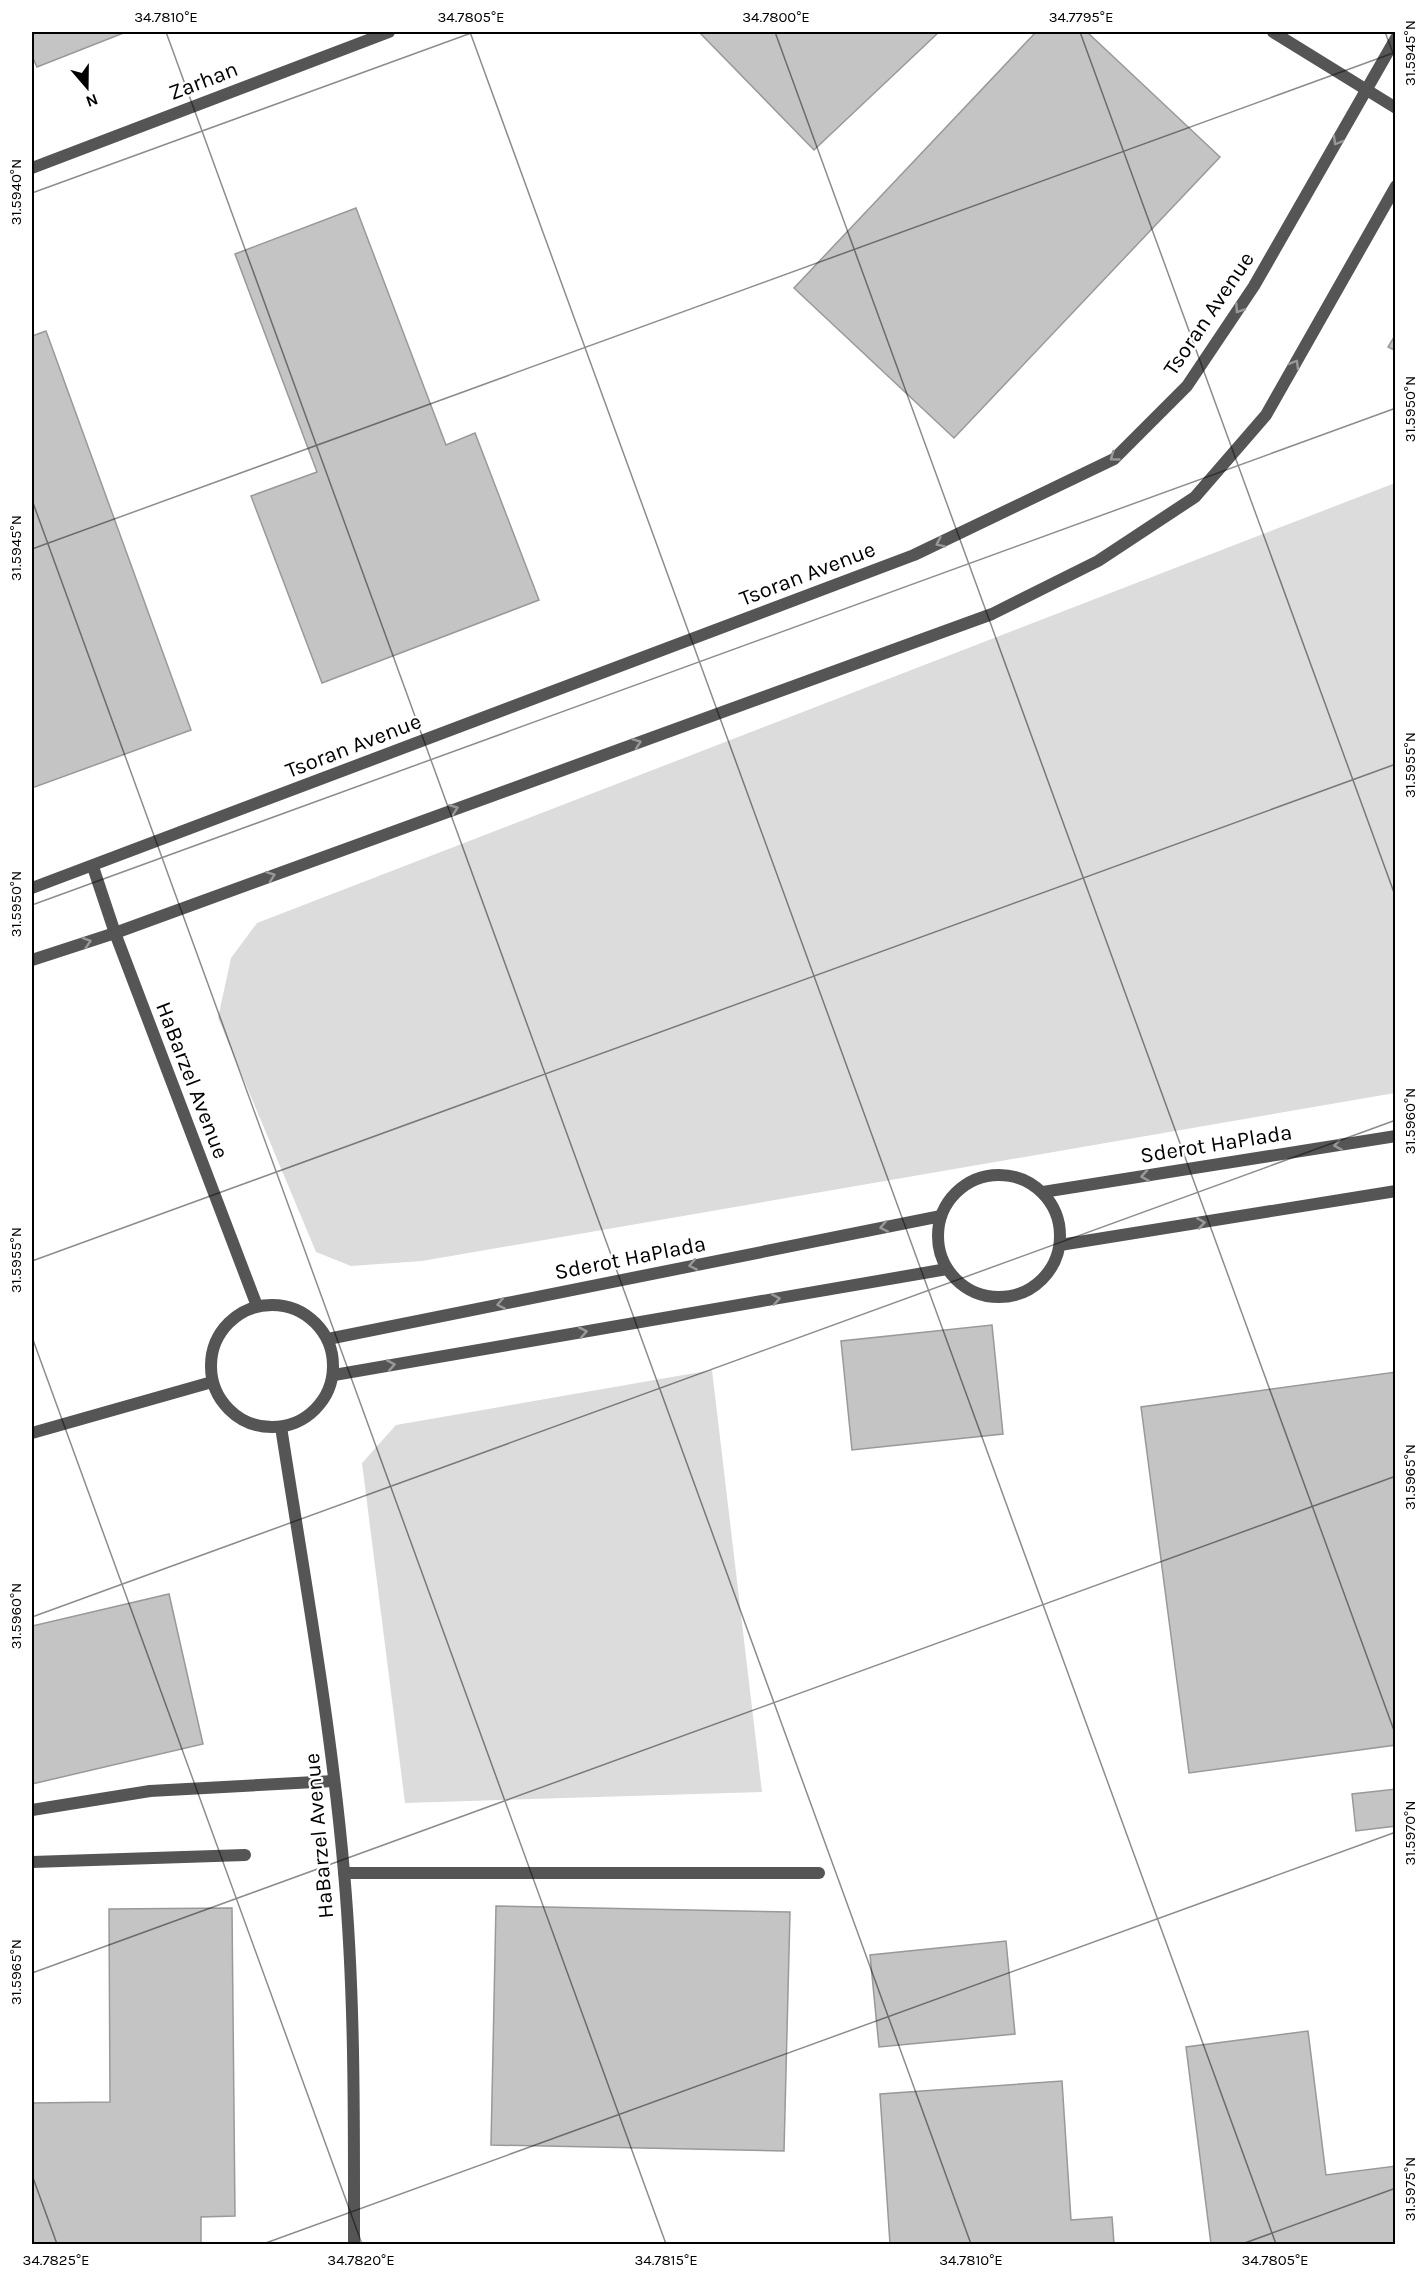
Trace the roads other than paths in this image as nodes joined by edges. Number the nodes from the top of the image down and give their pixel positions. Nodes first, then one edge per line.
1 (389, 32) edge
2 (1273, 32) edge
3 (1395, 38) edge
4 (1366, 90) junction
5 (1395, 108) edge
6 (32, 168) edge
7 (1395, 186) edge
8 (93, 867) junction
9 (32, 888) edge
10 (115, 933) junction
11 (32, 960) edge
12 (1395, 1136) edge
13 (1395, 1191) edge
14 (1043, 1192) junction
15 (941, 1216) junction
16 (1060, 1245) junction
17 (947, 1269) junction
18 (257, 1306) junction
19 (328, 1339) junction
20 (334, 1375) junction
21 (212, 1382) junction
22 (281, 1427) junction
23 (32, 1433) edge
24 (334, 1781) junction
25 (32, 1810) edge
26 (245, 1855) dead end
27 (32, 1862) edge
28 (344, 1873) junction
29 (819, 1874) dead end
30 (354, 2244) edge

1 - 6 street, Zarhan
2 - 4 street
3 - 4 street, Tsoran Avenue
4 - 5 street
4 -> 8 street, Tsoran Avenue
10 -> 7 street
8 - 9 street, Tsoran Avenue
8 - 10 street, HaBarzel Avenue
11 -> 10 street
10 - 18 street, HaBarzel Avenue
12 -> 14 street, Sderot HaPlada
16 -> 13 street
14 - 15 street
14 - 16 street
15 - 17 street
15 -> 19 street, Sderot HaPlada
16 - 17 street
20 -> 17 street
18 - 19 street
18 - 21 street
19 - 20 street
20 - 22 street
21 - 22 street
21 - 23 street
22 - 24 street, HaBarzel Avenue
24 - 25 street
24 - 28 street, HaBarzel Avenue
26 - 27 street
28 - 29 street
28 - 30 street, HaBarzel Avenue

